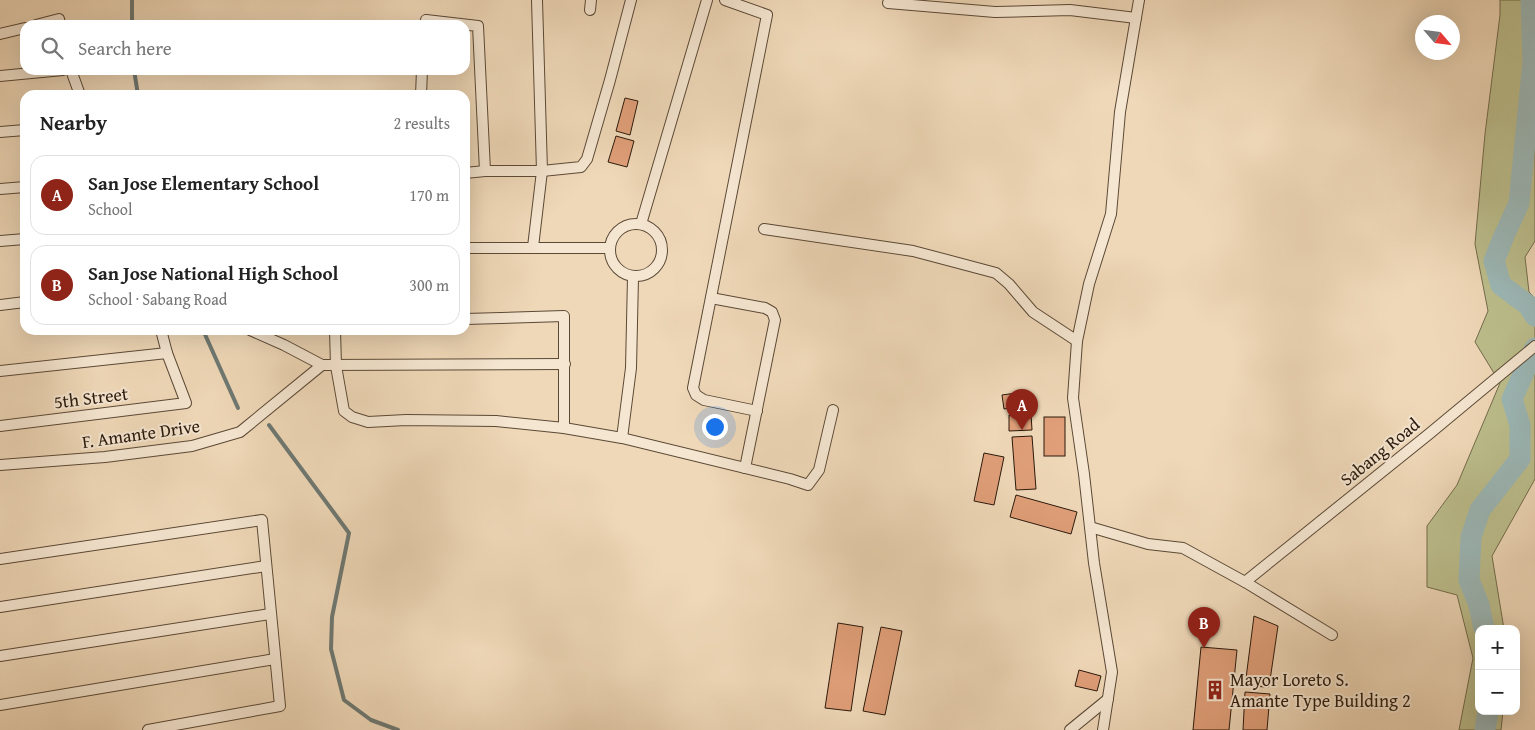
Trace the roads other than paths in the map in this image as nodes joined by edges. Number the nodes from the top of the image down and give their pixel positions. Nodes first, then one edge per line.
1 (537, 0) edge
2 (631, 0) edge
3 (707, 0) edge
4 (725, 0) edge
5 (1139, 0) edge
6 (888, 3) dead end
7 (1136, 18) junction
8 (470, 25) edge
9 (20, 29) edge
10 (0, 34) edge
11 (20, 74) edge
12 (73, 75) edge
13 (422, 75) edge
14 (0, 76) edge
15 (78, 90) edge
16 (421, 90) edge
17 (20, 130) edge
18 (0, 132) edge
19 (484, 171) junction
20 (542, 171) junction
21 (470, 172) edge
22 (20, 188) edge
23 (0, 190) edge
24 (641, 224) junction
25 (764, 229) dead end
26 (20, 239) edge
27 (0, 241) edge
28 (533, 247) junction
29 (470, 248) edge
30 (610, 248) junction
31 (633, 276) junction
32 (711, 298) junction
33 (20, 303) edge
34 (0, 305) edge
35 (470, 318) edge
36 (162, 335) edge
37 (261, 335) edge
38 (335, 335) edge
39 (1077, 341) junction
40 (1535, 346) edge
41 (167, 353) junction
42 (565, 364) junction
43 (322, 366) junction
44 (336, 366) junction
45 (0, 371) edge
46 (833, 410) dead end
47 (757, 411) junction
48 (0, 426) edge
49 (564, 428) junction
50 (622, 438) junction
51 (0, 465) edge
52 (745, 468) junction
53 (1090, 527) junction
54 (0, 559) edge
55 (266, 566) junction
56 (1244, 582) junction
57 (0, 607) edge
58 (270, 614) junction
59 (1332, 635) dead end
60 (0, 656) edge
61 (275, 659) junction
62 (1108, 699) junction
63 (0, 705) edge
64 (148, 730) edge
65 (1070, 730) edge
66 (1103, 730) edge

1 - 20 street
2 - 20 street
3 - 24 street
4 - 32 street
5 - 7 street
6 - 7 street
7 - 39 street
8 - 19 street
9 - 10 street
11 - 14 street
12 - 15 street
13 - 16 street
17 - 18 street
19 - 20 street
19 - 21 street
20 - 28 street
22 - 23 street
24 - 30 street
24 - 31 street
25 - 39 street
26 - 27 street
28 - 29 street
28 - 30 street
30 - 31 street
31 - 50 street
32 - 47 street
32 - 47 street
33 - 34 street
35 - 42 street
36 - 41 street
37 - 43 street
38 - 44 street
39 - 53 street
40 - 56 street, Sabang Road
41 - 45 street
41 - 48 street, 5th Street
42 - 44 street
42 - 49 street
43 - 44 street
43 - 51 street, F. Amante Drive
44 - 49 street
46 - 52 street
47 - 52 street
49 - 50 street
50 - 52 street
53 - 56 street
53 - 62 street
54 - 55 street
55 - 57 street
55 - 58 street
56 - 59 street
58 - 60 street
58 - 61 street
61 - 63 street
61 - 64 street
62 - 65 street
62 - 66 street

